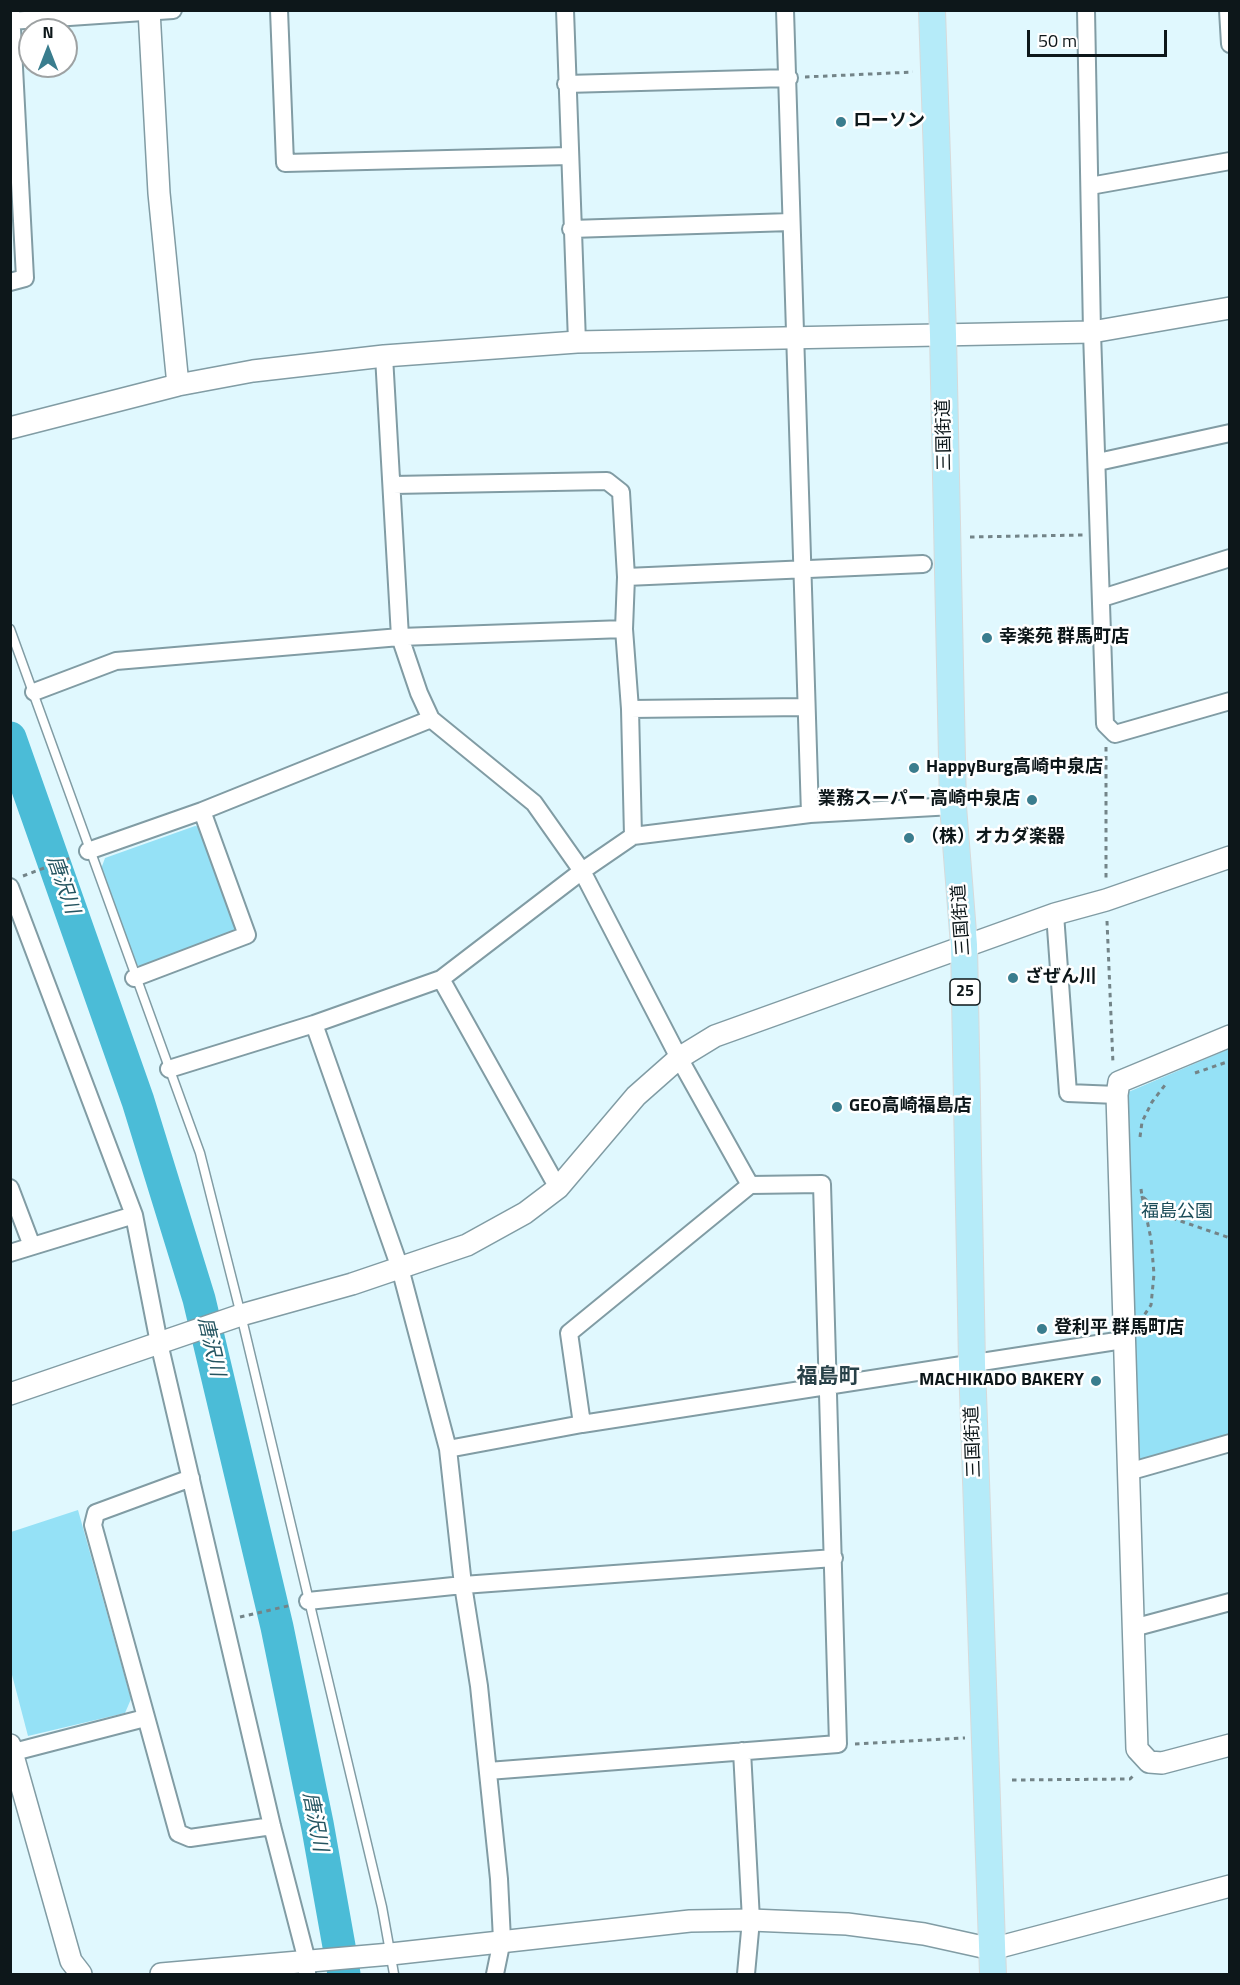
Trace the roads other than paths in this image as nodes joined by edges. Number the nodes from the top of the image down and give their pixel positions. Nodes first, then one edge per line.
1 (172, 10) edge
2 (279, 10) edge
3 (565, 10) edge
4 (785, 10) edge
5 (932, 10) edge
6 (1086, 10) edge
7 (1228, 10) edge
8 (149, 11) edge
9 (11, 18) edge
10 (1230, 44) edge
11 (789, 78) junction
12 (566, 84) junction
13 (569, 156) junction
14 (1230, 161) edge
15 (15, 183) edge
16 (1090, 186) junction
17 (791, 222) junction
18 (571, 229) junction
19 (10, 282) edge
20 (1230, 308) edge
21 (1092, 332) junction
22 (943, 335) junction
23 (796, 338) junction
24 (577, 342) junction
25 (384, 356) junction
26 (178, 386) junction
27 (10, 428) edge
28 (1230, 433) edge
29 (1098, 462) junction
30 (393, 485) junction
31 (1230, 558) edge
32 (923, 564) dead end
33 (802, 567) junction
34 (626, 576) junction
35 (1102, 597) junction
36 (10, 629) edge
37 (624, 629) junction
38 (400, 637) junction
39 (34, 692) junction
40 (1230, 700) edge
41 (805, 707) junction
42 (630, 709) junction
43 (431, 719) junction
44 (953, 806) junction
45 (202, 811) junction
46 (810, 814) junction
47 (633, 836) junction
48 (82, 853) junction
49 (1230, 857) edge
50 (582, 871) junction
51 (10, 887) edge
52 (1055, 914) junction
53 (964, 945) junction
54 (134, 978) junction
55 (441, 979) junction
56 (314, 1024) junction
57 (1230, 1036) edge
58 (679, 1058) junction
59 (169, 1069) junction
60 (1118, 1089) junction
61 (750, 1185) junction
62 (10, 1188) edge
63 (558, 1188) junction
64 (134, 1215) junction
65 (32, 1246) junction
66 (10, 1253) edge
67 (400, 1268) junction
68 (238, 1316) junction
69 (1123, 1340) junction
70 (164, 1341) junction
71 (972, 1364) junction
72 (828, 1387) junction
73 (10, 1394) edge
74 (582, 1424) junction
75 (1230, 1443) edge
76 (448, 1449) junction
77 (1128, 1472) junction
78 (191, 1478) junction
79 (834, 1558) junction
80 (463, 1585) junction
81 (1230, 1602) edge
82 (302, 1603) junction
83 (1133, 1628) junction
84 (145, 1718) junction
85 (1230, 1744) edge
86 (11, 1750) edge
87 (742, 1751) junction
88 (488, 1771) junction
89 (272, 1826) junction
90 (1230, 1886) edge
91 (751, 1920) junction
92 (502, 1941) junction
93 (992, 1949) junction
94 (388, 1961) edge
95 (311, 1965) edge
96 (81, 1974) edge
97 (161, 1974) edge
98 (495, 1974) edge
99 (746, 1974) edge
100 (993, 1974) edge

1 - 8 street
2 - 13 street
3 - 12 street
4 - 11 street
5 - 22 main road, 三国街道 / 25
6 - 16 street
7 - 10 street
8 - 9 street
8 - 26 street
9 - 15 street
11 - 12 street
11 - 17 street
12 - 13 street
13 - 18 street
14 - 16 street
15 - 19 street
16 - 21 street
17 - 18 street
17 - 23 street
18 - 24 street
20 - 21 street
21 - 22 street
21 - 29 street
22 - 23 street
22 - 44 main road, 三国街道 / 25
23 - 24 street
23 - 33 street
24 - 25 street
25 - 26 street
25 - 30 street
26 - 27 street
28 - 29 street
29 - 35 street
30 - 34 street
30 - 38 street
31 - 35 street
32 - 33 street
33 - 34 street
33 - 41 street
34 - 37 street
35 - 40 street
36 - 39 lane
37 - 38 street
37 - 42 street
38 - 39 street
38 - 43 street
39 - 48 lane
41 - 42 street
41 - 46 street
42 - 47 street
43 - 45 street
43 - 50 street
44 - 46 street
44 - 53 main road, 三国街道 / 25
45 - 48 street
45 - 54 street
46 - 47 street
47 - 50 street
48 - 54 lane
49 - 52 street
50 - 55 street
50 - 58 street
51 - 64 street
52 - 53 street
52 - 60 street
53 - 58 street
53 - 71 main road, 三国街道 / 25
54 - 59 lane
55 - 56 street
55 - 63 street
56 - 59 street
56 - 67 street
57 - 60 street
58 - 61 street
58 - 63 street
59 - 68 lane
60 - 69 street
61 - 72 street
61 - 74 street
62 - 65 street
63 - 67 street
64 - 65 street
64 - 70 street
65 - 66 street
67 - 68 street
67 - 76 street
68 - 70 street
68 - 82 lane
69 - 71 street
69 - 77 street
70 - 73 street
70 - 78 street
71 - 72 street
71 - 93 main road, 三国街道 / 25
72 - 74 street
72 - 79 street
74 - 76 street
75 - 77 street
76 - 80 street
77 - 83 street
78 - 84 street
78 - 89 street
79 - 80 street
79 - 87 street
80 - 82 street
80 - 88 street
81 - 83 street
82 - 94 lane
83 - 85 street
84 - 86 street
84 - 89 street
86 - 96 street
87 - 88 street
87 - 91 street
88 - 92 street
89 - 95 street
90 - 93 street
91 - 92 street
91 - 93 street
91 - 99 street
92 - 94 street
92 - 98 street
93 - 100 main road, 三国街道 / 25
94 - 95 street
95 - 97 street

